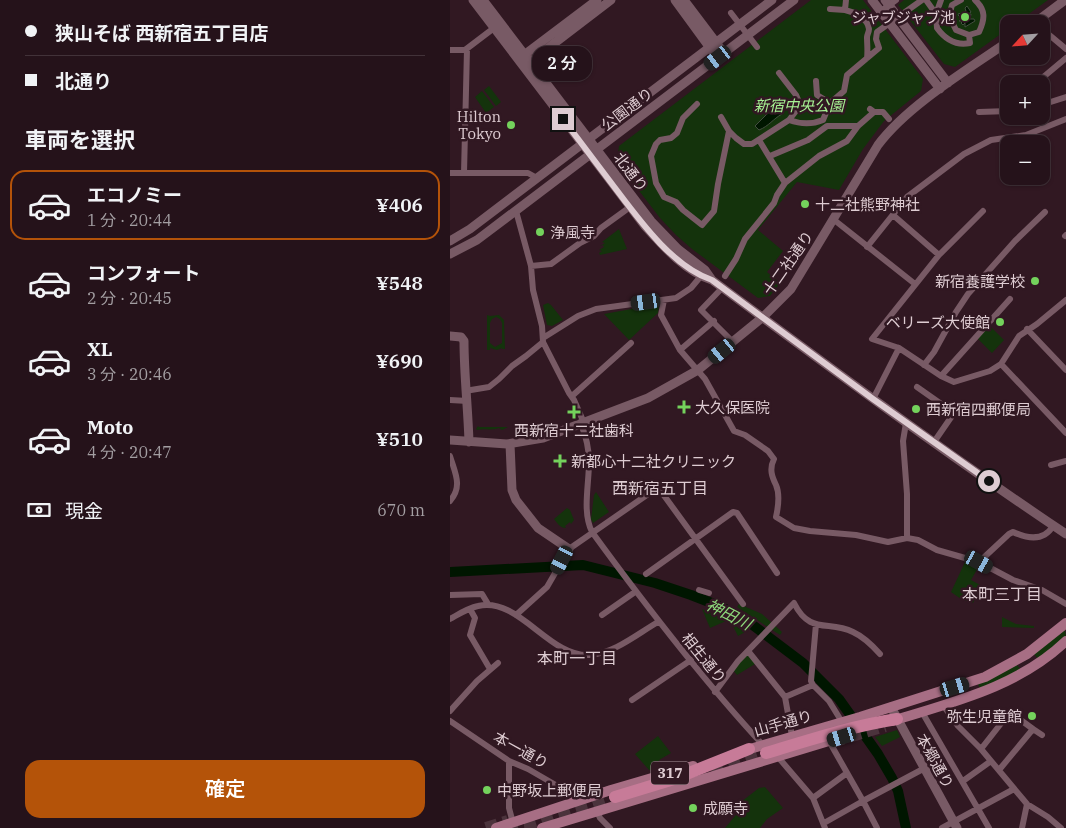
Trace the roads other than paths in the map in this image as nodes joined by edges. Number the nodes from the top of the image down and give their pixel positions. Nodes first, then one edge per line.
1 (473, 0) edge
2 (483, 0) edge
3 (597, 0) edge
4 (611, 0) edge
5 (675, 0) edge
6 (684, 0) edge
7 (772, 0) edge
8 (794, 0) edge
9 (846, 0) edge
10 (872, 0) edge
11 (922, 0) edge
12 (926, 0) edge
13 (941, 0) edge
14 (961, 0) edge
15 (975, 0) edge
16 (1065, 0) edge
17 (890, 2) edge
18 (830, 9) dead end
19 (845, 10) junction
20 (881, 11) junction
21 (731, 13) dead end
22 (936, 14) junction
23 (1048, 15) edge
24 (494, 28) junction
25 (969, 35) junction
26 (1050, 35) edge
27 (713, 45) junction
28 (757, 47) dead end
29 (1000, 47) edge
30 (467, 48) junction
31 (1066, 49) edge
32 (450, 50) edge
33 (721, 55) junction
34 (867, 58) junction
35 (1066, 58) edge
36 (524, 61) junction
37 (779, 73) dead end
38 (1046, 75) edge
39 (816, 82) dead end
40 (948, 83) junction
41 (940, 89) junction
42 (1066, 97) edge
43 (1050, 102) edge
44 (830, 103) junction
45 (697, 104) dead end
46 (1000, 111) edge
47 (979, 112) dead end
48 (721, 117) dead end
49 (889, 119) dead end
50 (1066, 119) edge
51 (788, 120) junction
52 (825, 123) junction
53 (858, 126) junction
54 (729, 131) junction
55 (759, 140) junction
56 (585, 142) junction
57 (593, 152) junction
58 (770, 156) junction
59 (450, 173) edge
60 (464, 173) junction
61 (537, 178) junction
62 (785, 183) junction
63 (630, 207) junction
64 (516, 211) junction
65 (983, 211) dead end
66 (1045, 212) dead end
67 (893, 215) junction
68 (834, 219) junction
69 (450, 241) edge
70 (867, 247) junction
71 (450, 254) edge
72 (939, 255) junction
73 (531, 266) junction
74 (701, 276) junction
75 (725, 276) dead end
76 (712, 280) junction
77 (915, 284) junction
78 (723, 287) junction
79 (1010, 299) dead end
80 (664, 300) junction
81 (1066, 300) edge
82 (763, 317) junction
83 (714, 321) junction
84 (1027, 329) junction
85 (450, 336) edge
86 (543, 340) junction
87 (733, 342) junction
88 (631, 343) dead end
89 (899, 348) junction
90 (680, 350) junction
91 (1001, 364) junction
92 (924, 365) junction
93 (698, 370) junction
94 (1066, 370) edge
95 (941, 376) junction
96 (917, 387) dead end
97 (465, 391) junction
98 (572, 396) junction
99 (873, 399) junction
100 (450, 400) edge
101 (468, 401) junction
102 (582, 423) junction
103 (906, 423) junction
104 (1066, 433) edge
105 (450, 440) edge
106 (470, 442) junction
107 (934, 442) junction
108 (510, 444) junction
109 (450, 456) edge
110 (1066, 461) edge
111 (1051, 465) dead end
112 (450, 501) edge
113 (1053, 526) junction
114 (592, 532) junction
115 (1066, 534) edge
116 (695, 538) junction
117 (907, 538) junction
118 (569, 549) junction
119 (979, 562) junction
120 (777, 572) dead end
121 (646, 574) dead end
122 (699, 590) dead end
123 (635, 592) junction
124 (709, 593) dead end
125 (450, 595) edge
126 (488, 604) junction
127 (743, 604) dead end
128 (1066, 604) edge
129 (470, 609) junction
130 (516, 615) junction
131 (602, 615) dead end
132 (450, 619) edge
133 (1066, 622) edge
134 (659, 624) junction
135 (816, 624) junction
136 (1066, 641) edge
137 (748, 651) junction
138 (880, 654) dead end
139 (691, 660) junction
140 (498, 663) dead end
141 (490, 669) junction
142 (812, 683) junction
143 (715, 692) junction
144 (785, 697) junction
145 (632, 700) dead end
146 (943, 705) junction
147 (891, 707) junction
148 (450, 711) edge
149 (922, 712) junction
150 (897, 720) junction
151 (450, 721) edge
152 (865, 723) junction
153 (848, 726) junction
154 (1033, 729) junction
155 (1042, 735) dead end
156 (792, 736) junction
157 (829, 741) junction
158 (749, 749) joint
159 (981, 749) junction
160 (769, 752) junction
161 (509, 761) junction
162 (991, 761) junction
163 (923, 769) junction
164 (999, 770) junction
165 (847, 773) junction
166 (962, 782) junction
167 (1014, 789) junction
168 (614, 798) junction
169 (813, 798) junction
170 (863, 801) junction
171 (578, 802) junction
172 (1027, 804) junction
173 (979, 808) junction
174 (597, 811) junction
175 (513, 823) junction
176 (824, 825) edge
177 (955, 825) edge
178 (496, 828) edge
179 (542, 828) edge
180 (610, 828) edge
181 (877, 828) edge
182 (942, 828) edge
183 (989, 828) edge
184 (1022, 828) edge
185 (1061, 828) edge

1 - 24 main road, 北通り
2 - 36 main road, 北通り
3 - 36 main road
4 - 36 main road
5 - 27 main road
6 - 27 main road
7 - 27 main road, 公園通り
8 - 33 main road, 公園通り
9 - 19 street
10 - 20 main road
11 - 34 street
12 - 22 street
13 - 22 street
14 - 25 street
15 - 25 street
16 - 23 main road
17 - 20 street
17 - 40 main road
18 - 19 street
19 - 34 street
20 - 41 main road
21 - 28 street
22 - 25 street
24 - 30 street
24 - 36 main road, 北通り
26 - 31 street
27 - 33 main road
27 - 56 main road, 公園通り
29 - 40 main road, 十二社通り
30 - 32 street
30 - 60 street
33 - 57 main road, 公園通り
34 - 44 street
35 - 38 street
36 - 56 main road, 北通り
37 - 51 street
39 - 44 street
40 - 41 main road, 十二社通り
41 - 68 main road, 十二社通り
42 - 43 street
44 - 52 street
45 - 54 street
46 - 47 street
48 - 54 street
49 - 53 street
50 - 67 street
51 - 52 street
51 - 55 street
52 - 53 street
52 - 58 street
53 - 62 street
54 - 55 street
55 - 58 street
56 - 57 main road, 北通り
56 - 61 main road, 公園通り
57 - 63 main road, 北通り
57 - 64 main road, 公園通り
57 - 76 main road, 北通り
58 - 62 street
59 - 60 street
60 - 61 street
61 - 69 main road, 公園通り
62 - 75 street
63 - 73 street
63 - 74 main road, 北通り
64 - 71 main road, 公園通り
64 - 73 street
65 - 72 street
66 - 92 street
67 - 70 street
67 - 72 street
68 - 70 street
68 - 82 main road, 十二社通り
70 - 77 street
72 - 77 street
73 - 86 street
74 - 76 main road, 北通り
74 - 80 street
76 - 78 main road, 北通り
77 - 89 street
78 - 82 main road, 北通り
78 - 83 street
79 - 95 street
80 - 86 street
80 - 90 street
81 - 84 street
82 - 87 main road, 十二社通り
82 - 99 main road, 北通り
83 - 87 street
83 - 90 street
84 - 91 street
84 - 94 street
85 - 97 main road
86 - 97 street
86 - 98 street
87 - 93 main road, 十二社通り
88 - 98 street
89 - 92 street
89 - 99 street
90 - 93 street
91 - 95 street
91 - 104 street
92 - 95 street
93 - 102 main road, 十二社通り
93 - 117 street
96 - 107 street
97 - 101 main road
98 - 102 street
99 - 103 main road, 北通り
100 - 101 street
101 - 106 main road
102 - 108 main road, 十二社通り
102 - 114 street
103 - 107 main road, 北通り
103 - 117 street
105 - 106 main road, 十二社通り
106 - 108 main road, 十二社通り
107 - 113 main road, 北通り
108 - 118 main road
109 - 112 street
110 - 111 street
113 - 115 main road, 北通り
113 - 119 street
114 - 116 street
114 - 118 street
114 - 123 street, 相生通り
116 - 120 street
116 - 121 street
116 - 127 street
117 - 119 street
118 - 130 street
119 - 128 street
122 - 124 street
123 - 131 street
123 - 134 street, 相生通り
125 - 126 street
126 - 129 street
126 - 130 street
129 - 132 street
129 - 141 street
130 - 134 street
133 - 147 main road
134 - 139 street, 相生通り
135 - 137 street
135 - 138 street
135 - 142 street
136 - 146 main road
137 - 143 street
137 - 144 street
139 - 143 street, 相生通り
139 - 145 street
140 - 141 street
141 - 148 street
142 - 144 street
142 - 153 street
143 - 160 street, 相生通り
144 - 156 street
146 - 149 main road
146 - 159 street
147 - 150 main road, 本郷通り
147 - 152 main road
149 - 150 main road
149 - 166 street
150 - 152 highway
150 - 163 main road, 本郷通り
151 - 161 street, 本一通り
152 - 153 highway
153 - 156 main road, 山手通り / 317
153 - 157 main road, 山手通り / 317
153 - 160 highway
154 - 155 street
154 - 159 street
154 - 164 street
156 - 160 main road, 山手通り / 317
157 - 160 main road, 山手通り / 317
157 - 165 street
158 - 160 main road, 山手通り / 317
158 - 168 highway
159 - 162 street
160 - 168 main road, 山手通り / 317
160 - 169 street, 相生通り
161 - 171 street, 本一通り
161 - 175 street
162 - 164 street
162 - 166 street
163 - 170 street
163 - 177 main road, 本郷通り
164 - 167 street
165 - 169 street
165 - 170 street
166 - 173 street
167 - 172 street
167 - 173 street
168 - 171 main road, 山手通り / 317
168 - 174 main road, 山手通り / 317
169 - 176 street, 相生通り
170 - 176 street
170 - 181 street
171 - 175 main road, 山手通り / 317
172 - 184 street
172 - 185 street
173 - 177 street
173 - 183 street
174 - 179 main road, 山手通り / 317
174 - 180 street
175 - 178 main road, 山手通り / 317
177 - 182 street

